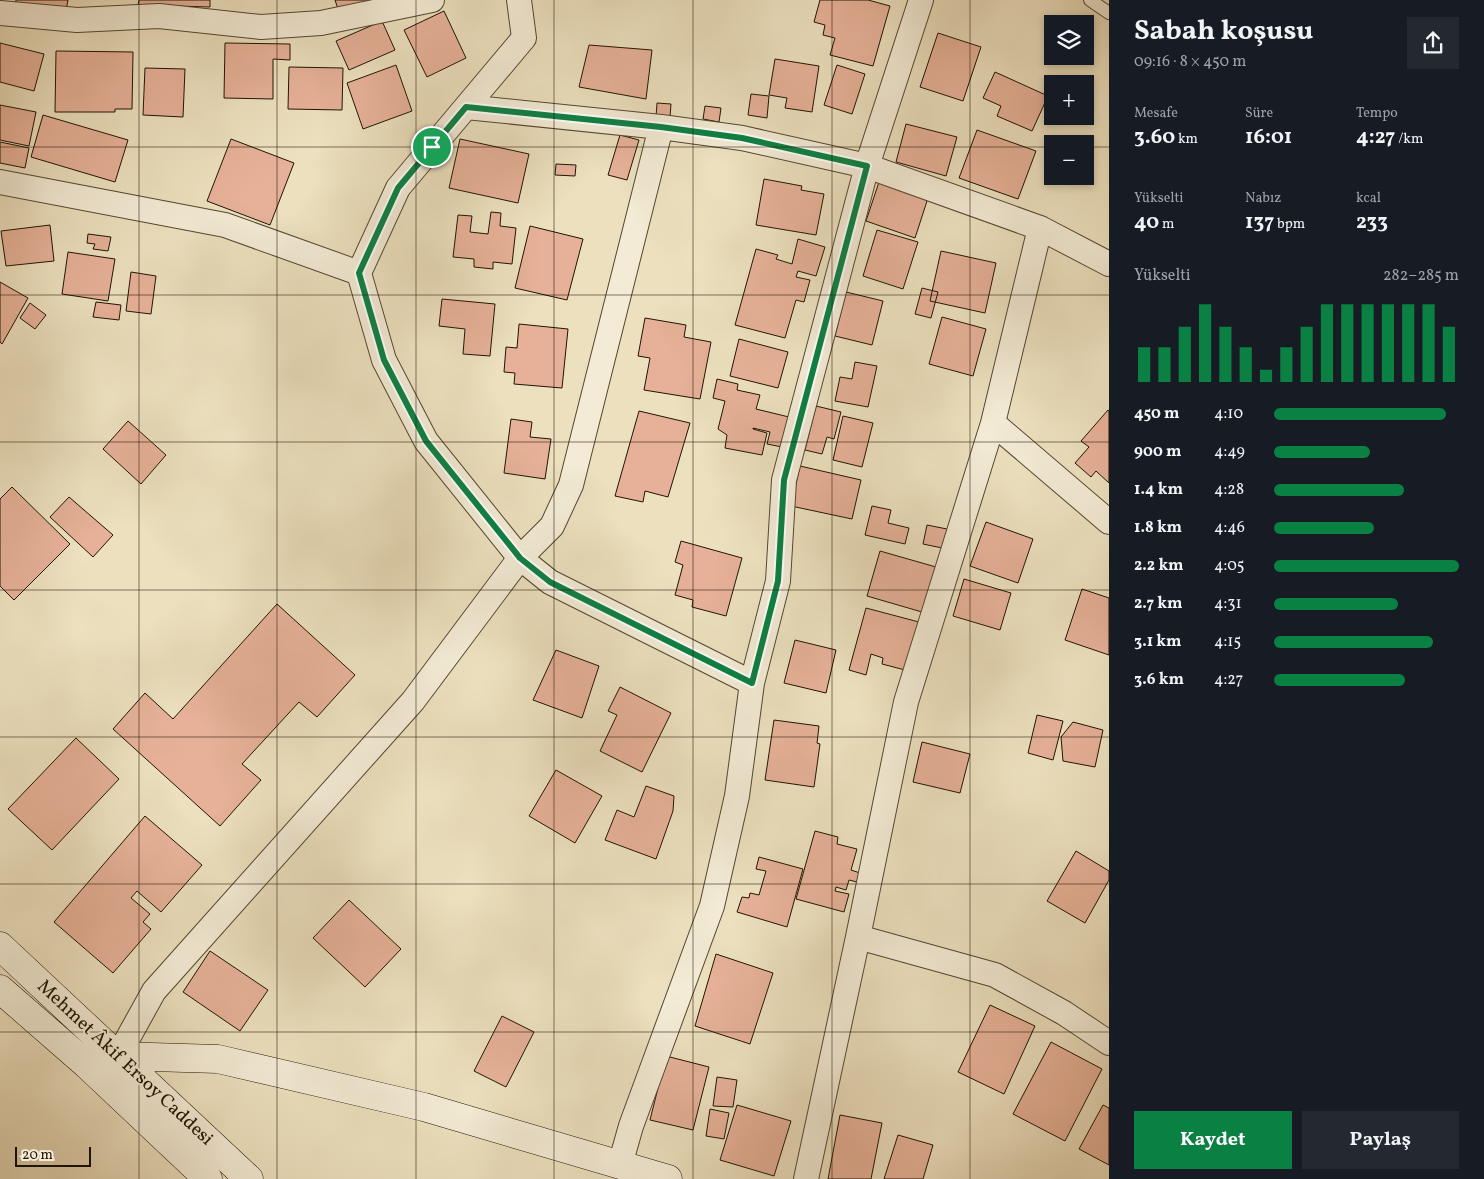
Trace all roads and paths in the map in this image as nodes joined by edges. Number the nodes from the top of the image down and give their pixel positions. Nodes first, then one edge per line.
1 (432, 0) edge
2 (518, 0) edge
3 (921, 0) edge
4 (1090, 0) edge
5 (0, 13) edge
6 (1109, 13) edge
7 (466, 107) junction
8 (661, 127) junction
9 (867, 166) junction
10 (0, 182) edge
11 (1040, 228) junction
12 (1109, 264) edge
13 (359, 273) junction
14 (993, 423) junction
15 (1109, 522) edge
16 (520, 558) junction
17 (752, 683) junction
18 (858, 937) junction
19 (0, 946) edge
20 (0, 989) edge
21 (1109, 1043) edge
22 (118, 1056) junction
23 (620, 1165) junction
24 (208, 1179) edge
25 (249, 1179) edge
26 (668, 1179) edge
27 (806, 1179) edge

1 - 5 street
2 - 7 street
3 - 9 street
4 - 6 lane
7 - 8 street
7 - 13 street
8 - 9 street
8 - 16 street
9 - 11 street
9 - 17 street
10 - 13 street
11 - 12 street
11 - 14 street
13 - 16 street
14 - 15 street
14 - 18 street
16 - 17 street
16 - 22 street
17 - 23 street
18 - 21 street
18 - 27 street
19 - 22 main road, Mehmet Âkif Ersoy Caddesi
20 - 24 main road, Mehmet Âkif Ersoy Caddesi
22 - 23 main road
22 - 25 main road, Mehmet Âkif Ersoy Caddesi
23 - 26 main road

